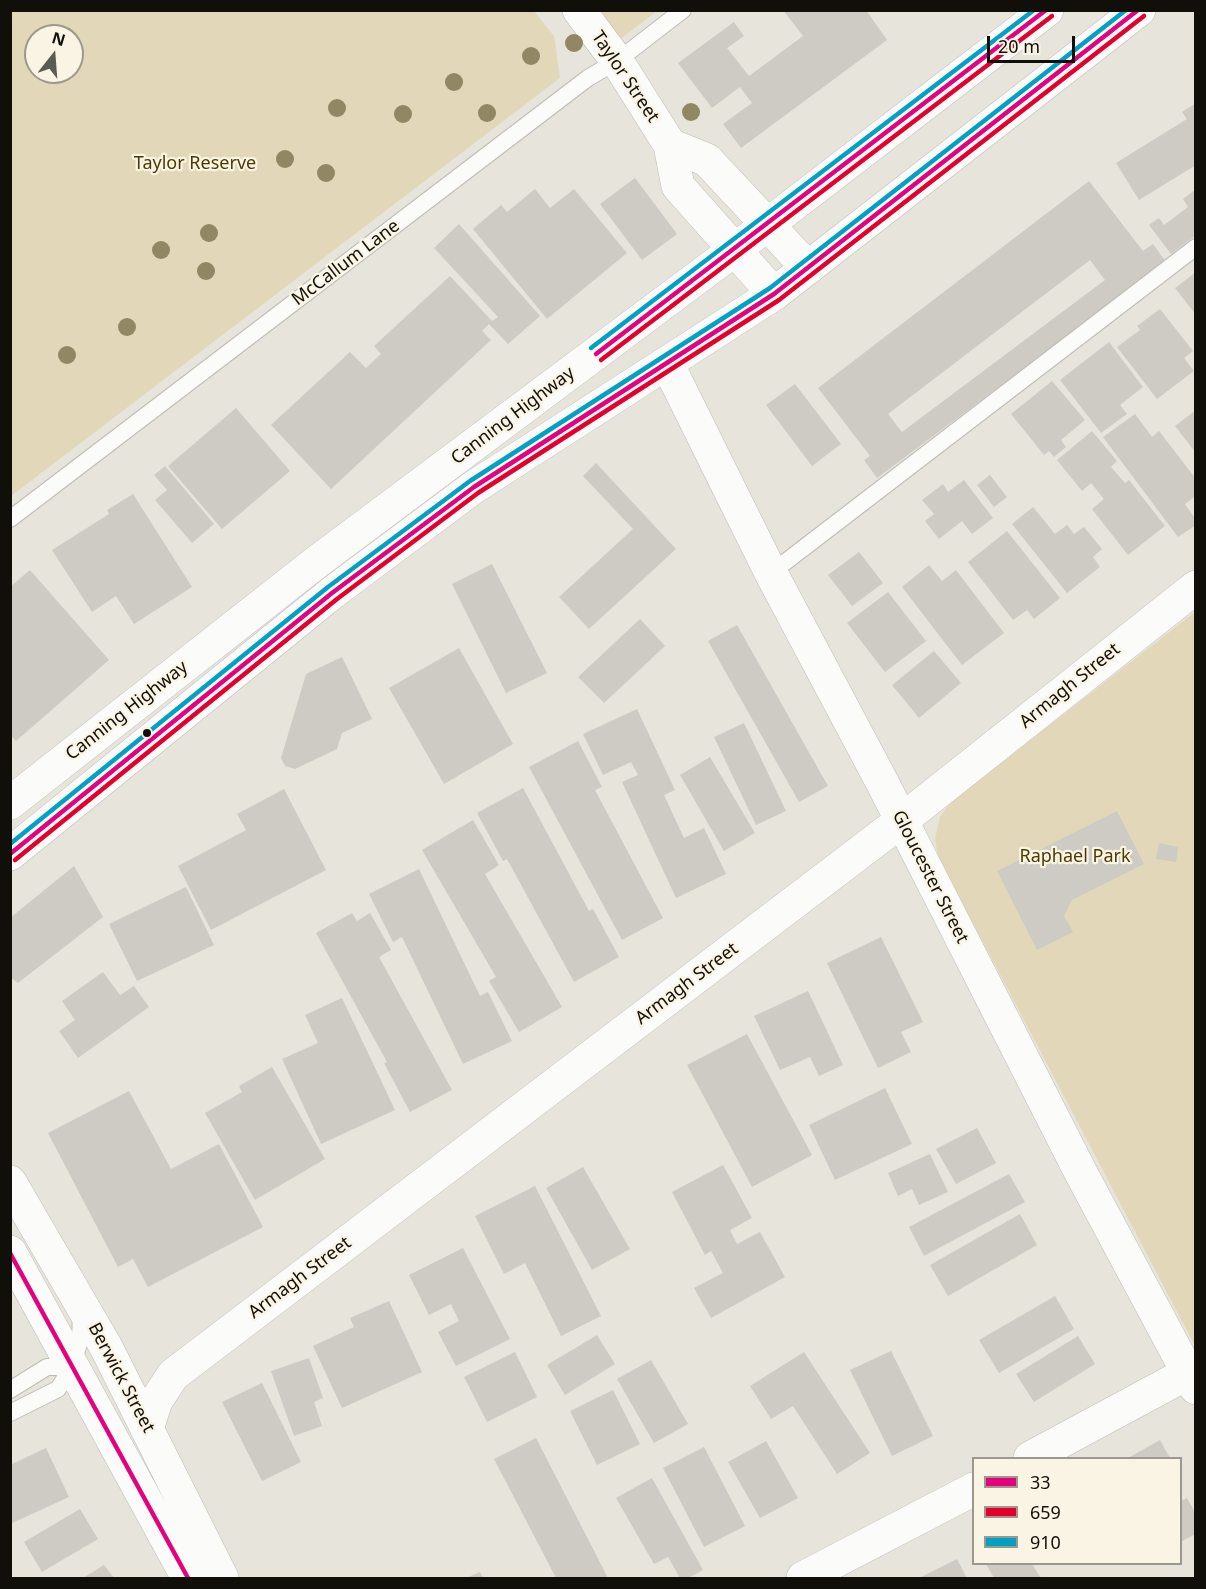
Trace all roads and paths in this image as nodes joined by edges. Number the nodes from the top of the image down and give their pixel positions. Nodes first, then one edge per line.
1 (579, 10) edge
2 (683, 10) edge
3 (1047, 10) edge
4 (1139, 10) edge
5 (617, 61) junction
6 (670, 145) junction
7 (765, 225) junction
8 (1196, 248) edge
9 (734, 251) junction
10 (808, 268) junction
11 (774, 294) junction
12 (667, 363) junction
13 (10, 519) edge
14 (771, 573) junction
15 (1196, 587) edge
16 (10, 803) edge
17 (901, 821) junction
18 (10, 854) edge
19 (10, 1182) edge
20 (14, 1266) edge
21 (80, 1302) junction
22 (72, 1366) junction
23 (120, 1375) junction
24 (173, 1375) junction
25 (1192, 1381) edge
26 (10, 1390) edge
27 (10, 1413) edge
28 (147, 1428) junction
29 (1032, 1457) edge
30 (972, 1490) edge
31 (188, 1578) edge
32 (222, 1578) edge
33 (803, 1578) edge

1 - 5 main road, Taylor Street
2 - 5 lane, McCallum Lane
3 - 7 main road, Canning Highway
4 - 10 main road, Canning Highway
5 - 6 main road, Taylor Street
5 - 13 lane, McCallum Lane
6 - 7 main road
6 - 9 main road, Taylor Street
7 - 9 main road, Canning Highway
7 - 10 main road
8 - 14 lane
9 - 11 main road, Taylor Street
9 - 16 main road, Canning Highway
10 - 11 main road, Canning Highway
11 - 12 main road, Canning Highway
12 - 14 main road, Gloucester Street
12 - 18 main road, Canning Highway
14 - 17 main road, Gloucester Street
15 - 17 main road, Armagh Street
17 - 24 main road, Armagh Street
17 - 25 main road, Gloucester Street
19 - 21 main road, Berwick Street
20 - 22 main road, Berwick Street
21 - 22 lane
21 - 23 main road, Berwick Street
22 - 26 lane
22 - 27 lane
22 - 31 main road, Berwick Street
23 - 24 main road
23 - 28 main road, Berwick Street
24 - 28 main road, Armagh Street
25 - 29 main road
28 - 32 main road, Berwick Street
30 - 33 main road

